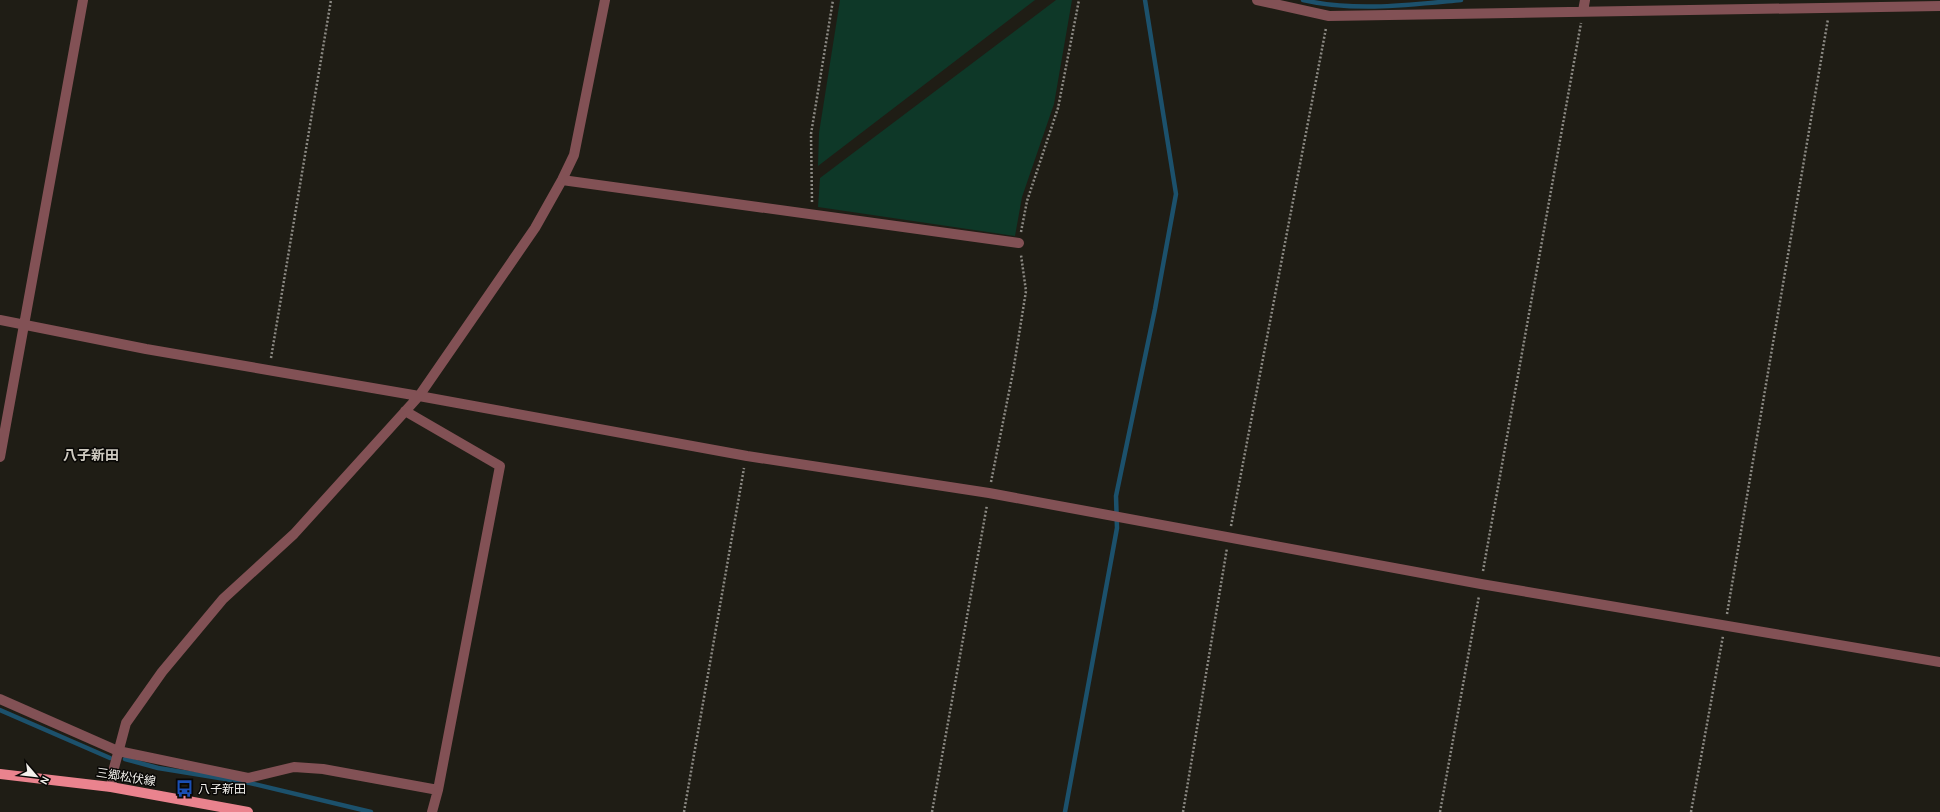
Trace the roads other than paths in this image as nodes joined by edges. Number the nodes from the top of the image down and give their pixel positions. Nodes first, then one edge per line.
1 (83, 0) edge
2 (605, 0) edge
3 (1257, 0) edge
4 (1585, 0) edge
5 (1829, 4) edge
6 (1940, 6) edge
7 (1584, 11) junction
8 (562, 180) junction
9 (1019, 243) road end
10 (0, 320) edge
11 (24, 325) junction
12 (419, 396) junction
13 (405, 411) junction
14 (0, 457) edge
15 (1940, 662) edge
16 (0, 699) edge
17 (118, 751) junction
18 (0, 774) edge
19 (111, 787) junction
20 (438, 790) junction
21 (248, 812) edge
22 (432, 812) edge

1 - 11 street
2 - 8 street
3 - 7 street
4 - 7 street
5 - 6 street
5 - 7 street
8 - 9 street
8 - 12 street
10 - 11 street
11 - 12 street
11 - 14 street
12 - 13 street
12 - 15 street
13 - 17 street
13 - 20 street
16 - 17 street
17 - 19 street
17 - 20 street
18 - 19 main road, 三郷松伏線
19 - 21 main road, 三郷松伏線
20 - 22 street

